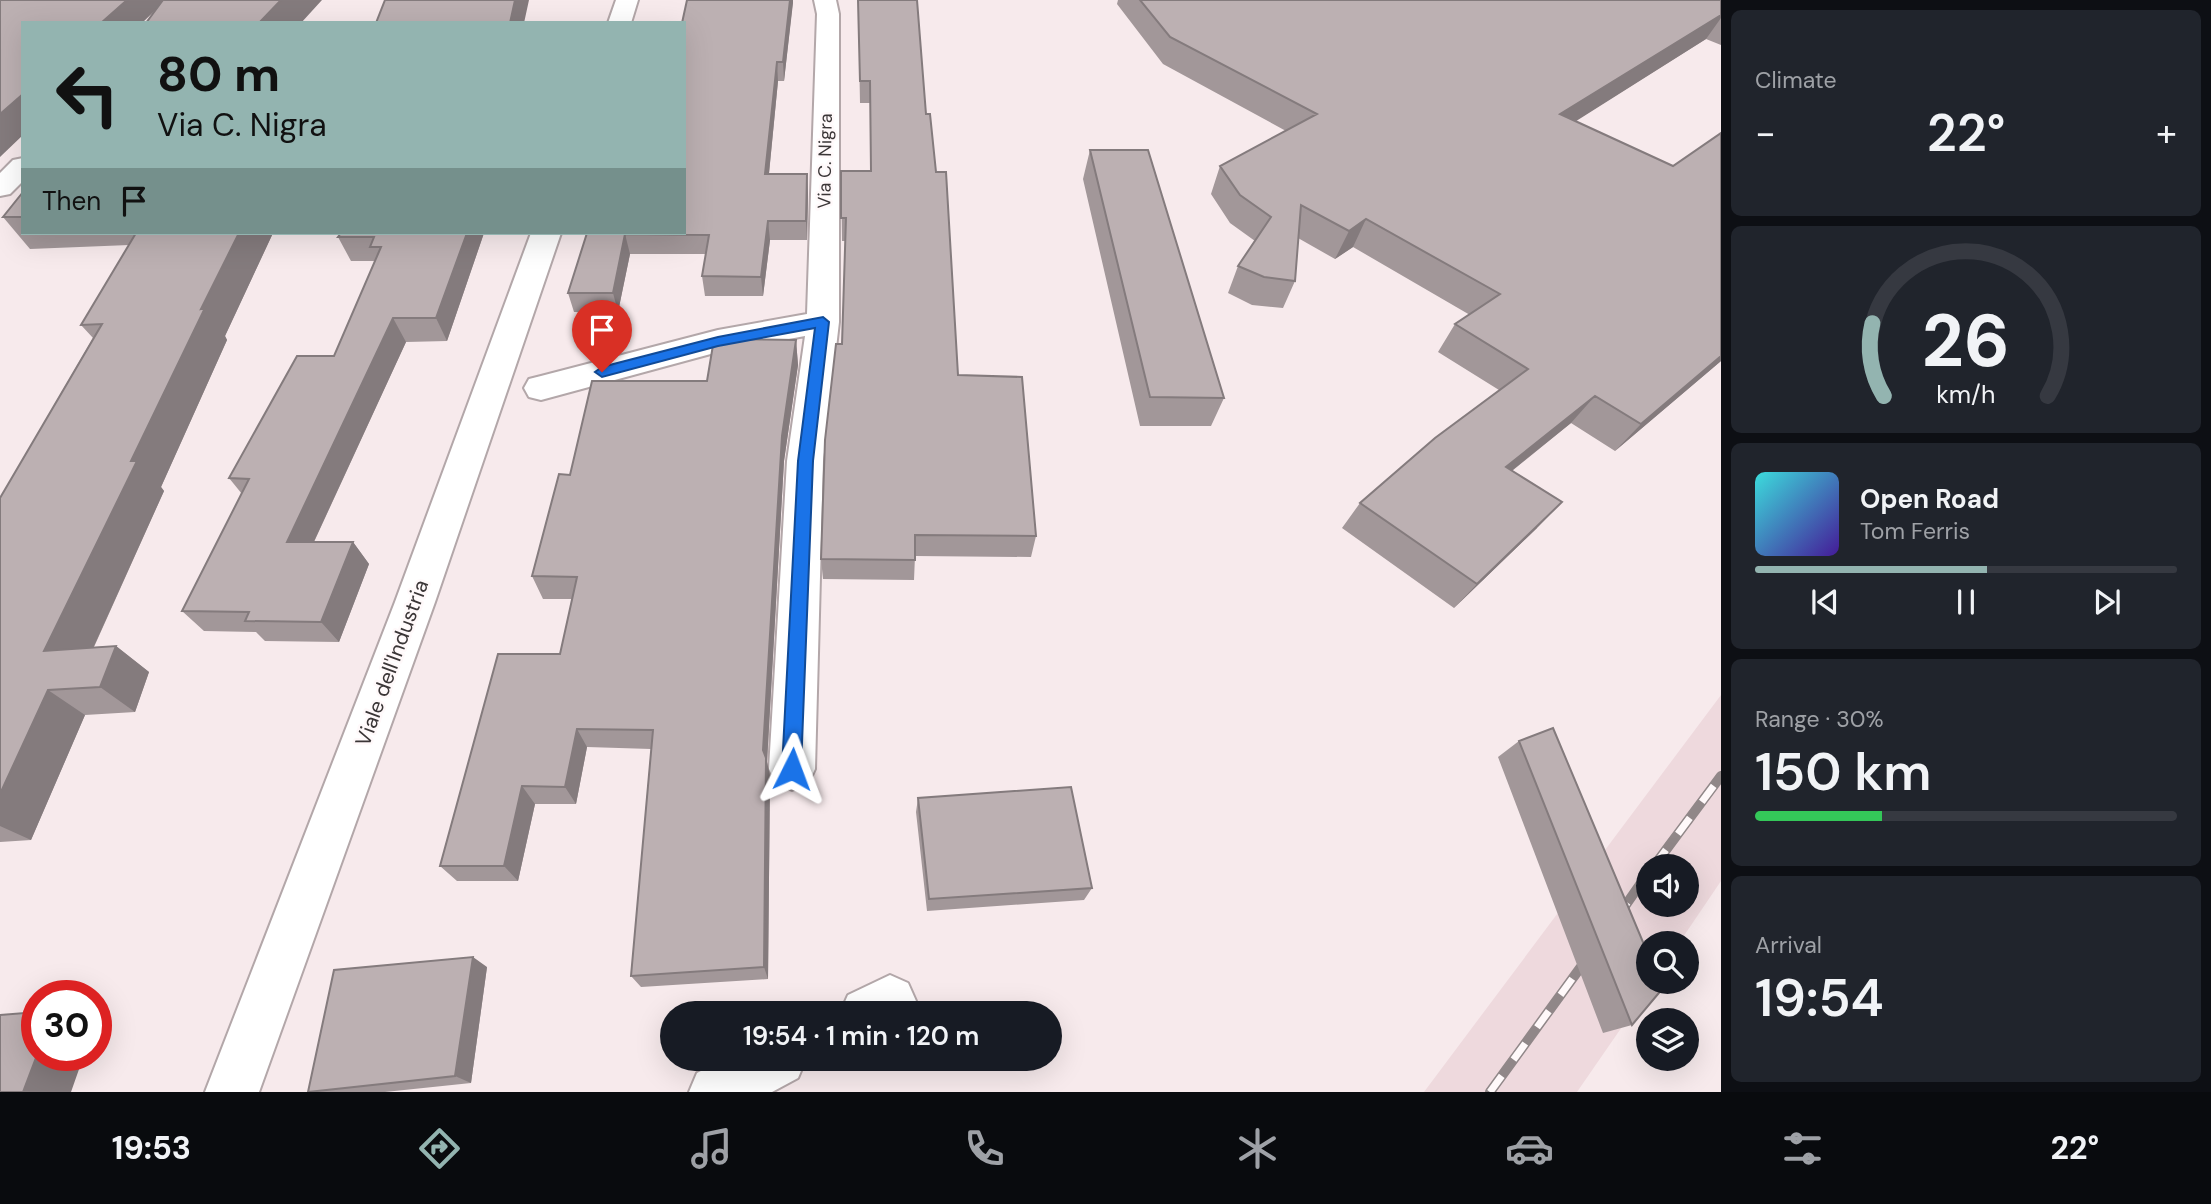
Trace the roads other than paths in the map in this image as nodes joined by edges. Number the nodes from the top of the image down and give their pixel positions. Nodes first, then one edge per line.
1 (627, 0) edge
2 (825, 0) edge
3 (619, 21) edge
4 (21, 168) edge
5 (0, 188) edge
6 (545, 235) edge
7 (823, 322) junction
8 (541, 388) dead end
9 (792, 769) dead end
10 (756, 1071) edge
11 (232, 1092) edge
12 (716, 1092) edge

1 - 3 street
2 - 7 street, Via C. Nigra
4 - 5 street
6 - 11 street, Viale dell'Industria
7 - 8 street
7 - 9 street, Via C. Nigra
10 - 12 street

